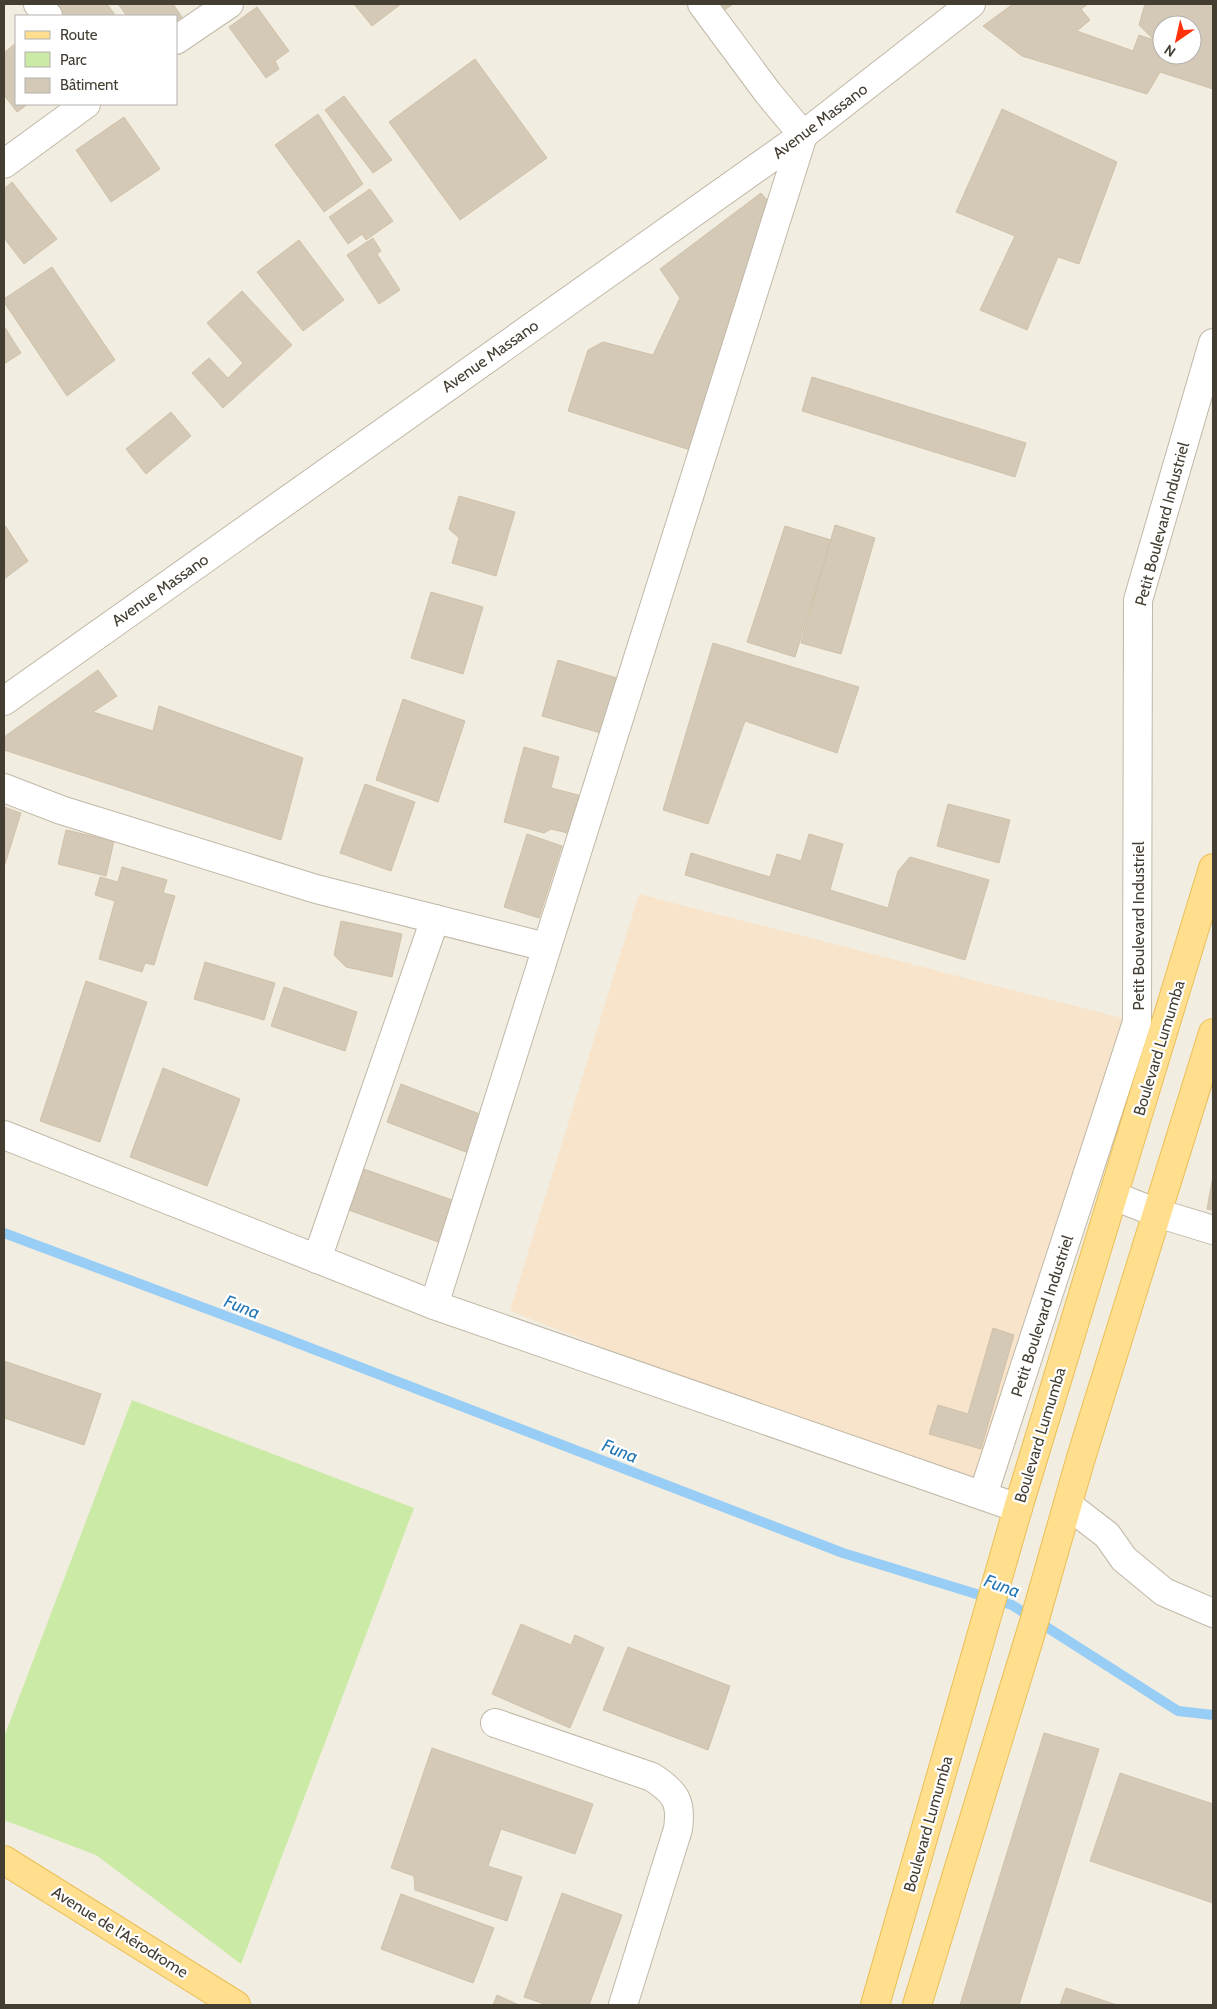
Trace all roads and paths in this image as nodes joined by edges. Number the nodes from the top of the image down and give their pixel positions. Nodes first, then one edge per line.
1 (38, 4) edge
2 (229, 4) edge
3 (702, 4) edge
4 (971, 4) edge
5 (47, 15) edge
6 (178, 39) edge
7 (85, 105) edge
8 (803, 135) junction
9 (4, 164) edge
10 (1213, 343) edge
11 (4, 701) edge
12 (4, 788) edge
13 (1213, 868) edge
14 (435, 919) junction
15 (546, 947) junction
16 (1213, 1034) edge
17 (4, 1135) edge
18 (1114, 1196) junction
19 (1157, 1213) junction
20 (1213, 1230) edge
21 (317, 1259) junction
22 (434, 1305) junction
23 (983, 1495) junction
24 (1068, 1505) junction
25 (1018, 1508) junction
26 (1213, 1614) edge
27 (496, 1723) dead end
28 (4, 1860) edge
29 (236, 2005) edge
30 (623, 2005) edge
31 (875, 2005) edge
32 (917, 2005) edge

1 - 5 street
2 - 6 street
3 - 8 street
4 - 8 street, Avenue Massano
7 - 9 street
8 - 11 street, Avenue Massano
8 - 15 street
10 - 23 street, Petit Boulevard Industriel
12 - 14 street
13 - 18 main road, Boulevard Lumumba
14 - 15 street
14 - 21 street
15 - 22 street
16 - 19 main road
17 - 21 street
18 - 19 street
18 - 25 main road, Boulevard Lumumba
19 - 20 street
19 - 24 main road
21 - 22 street
22 - 23 street
23 - 25 street
24 - 26 street
24 - 32 main road
25 - 31 main road, Boulevard Lumumba
27 - 30 street
28 - 29 main road, Avenue de l’Aérodrome

